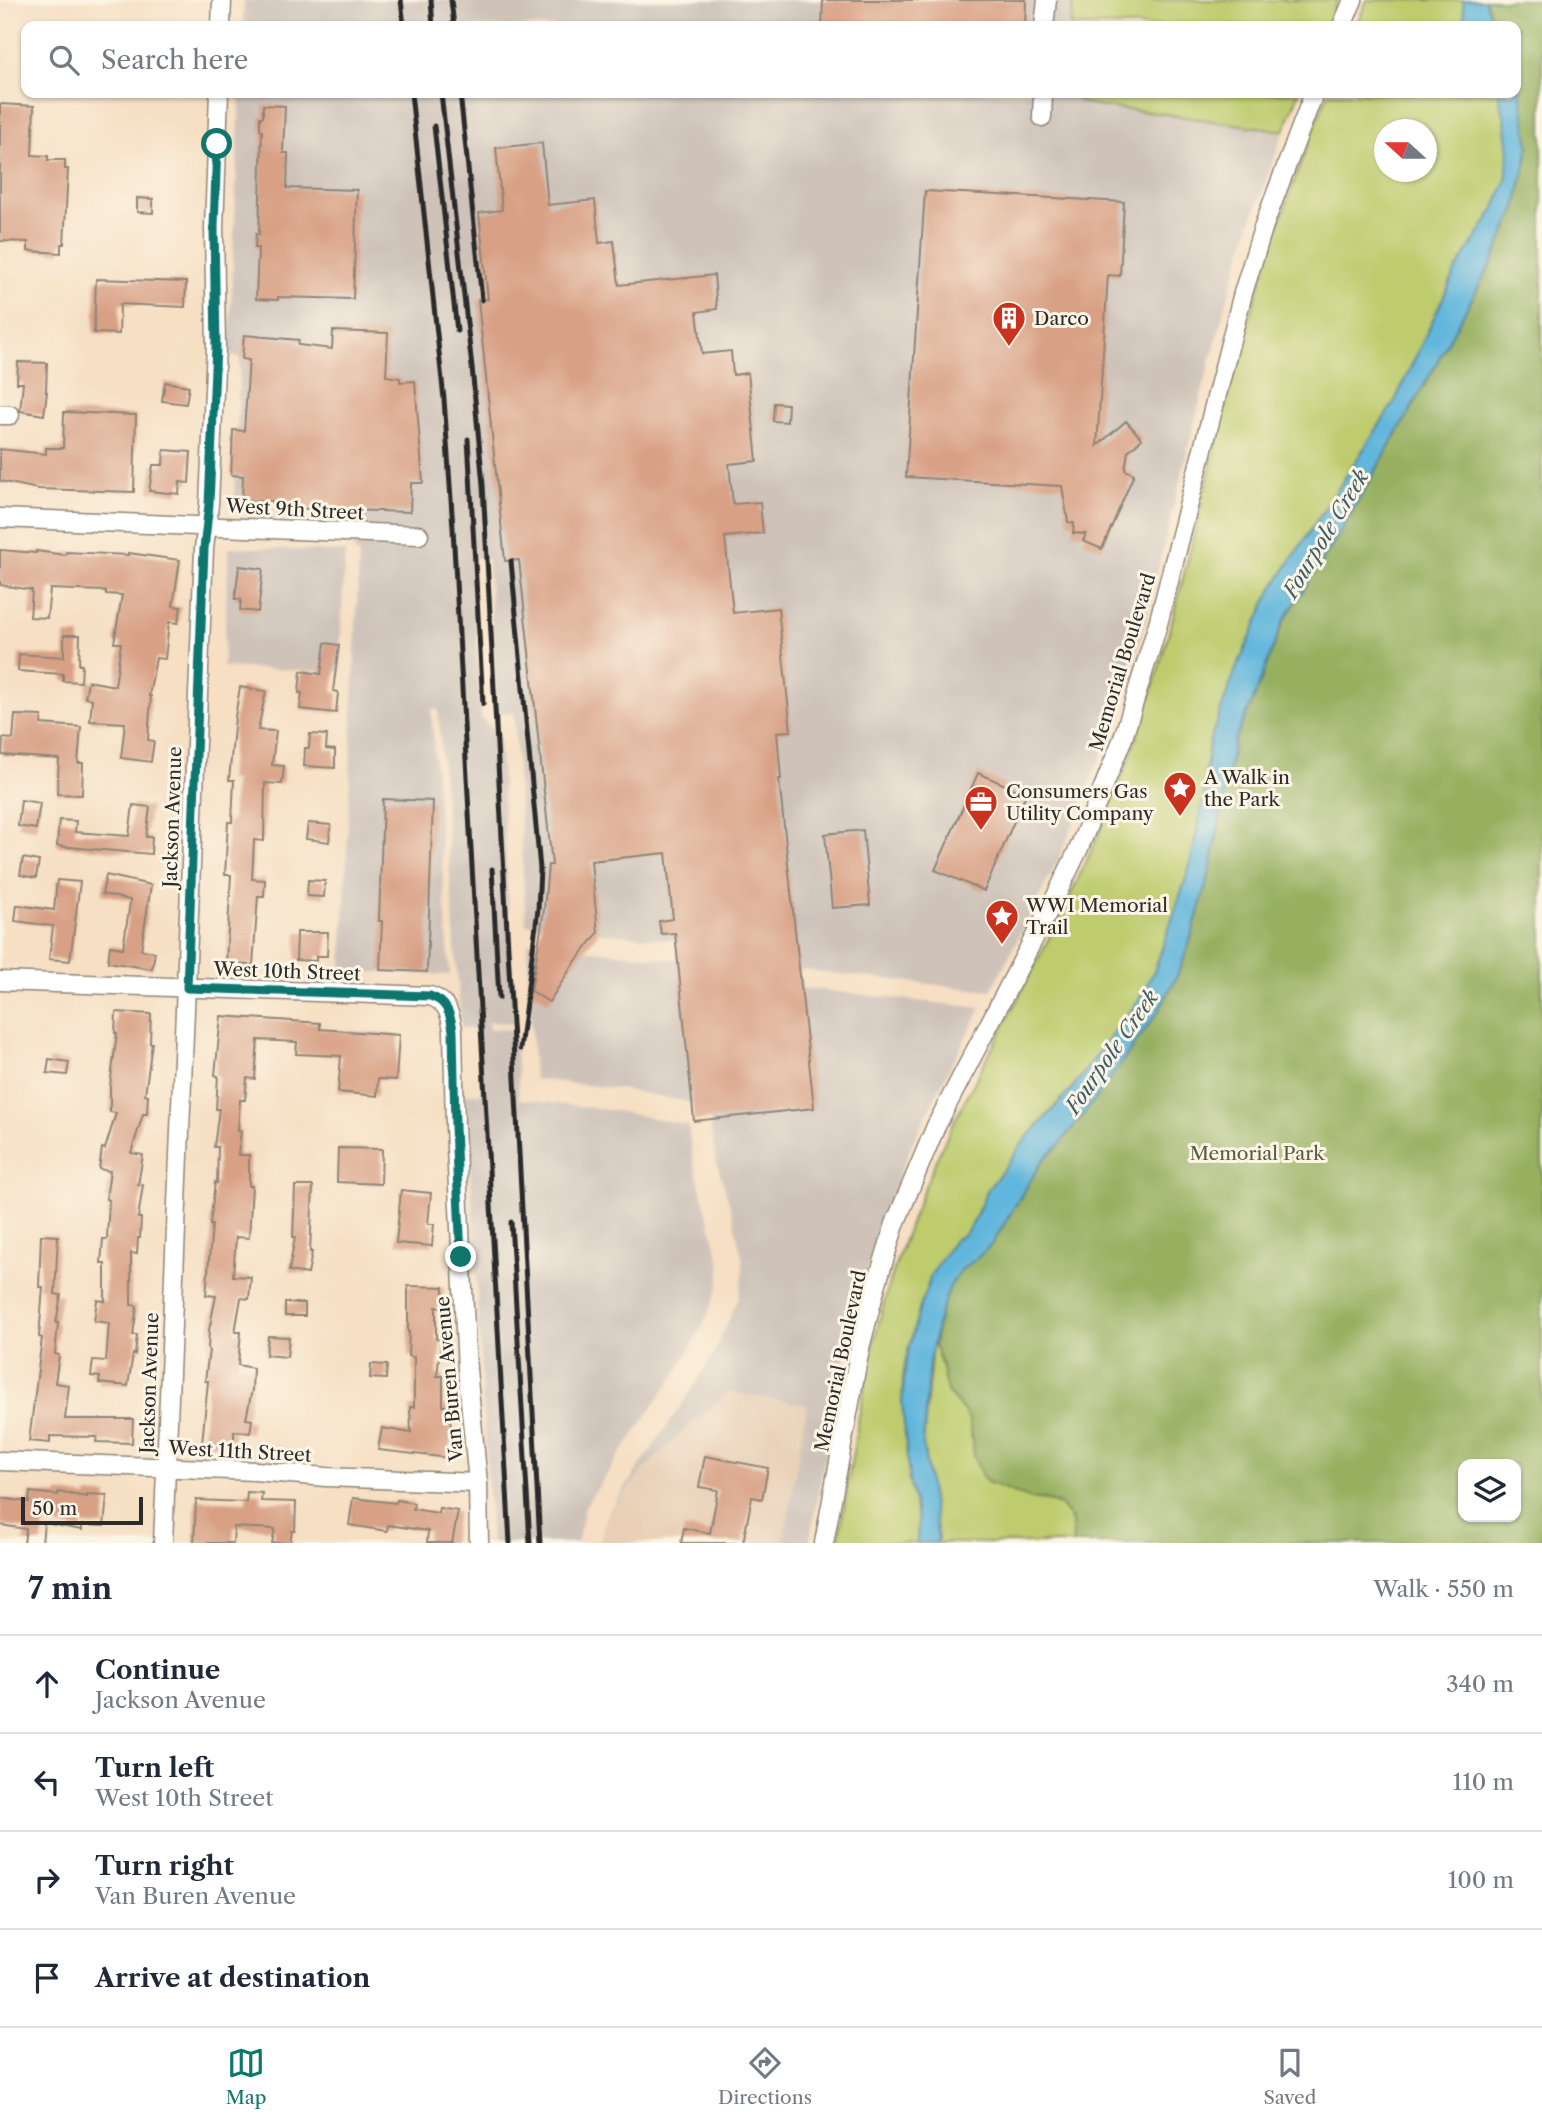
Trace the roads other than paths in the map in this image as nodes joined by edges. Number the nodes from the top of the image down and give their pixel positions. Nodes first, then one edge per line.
1 (222, 0) edge
2 (1046, 0) edge
3 (1353, 0) edge
4 (221, 21) edge
5 (1044, 21) edge
6 (1344, 21) edge
7 (219, 98) edge
8 (1043, 98) edge
9 (1312, 98) edge
10 (1042, 117) dead end
11 (0, 518) edge
12 (207, 526) junction
13 (419, 535) dead end
14 (0, 981) edge
15 (187, 988) junction
16 (444, 1004) joint
17 (0, 1461) edge
18 (167, 1468) junction
19 (478, 1483) junction
20 (163, 1543) edge
21 (479, 1543) edge
22 (824, 1543) edge

1 - 4 street
2 - 5 street
3 - 6 street
7 - 12 street, Jackson Avenue
8 - 10 street
9 - 22 street, Memorial Boulevard
11 - 12 street, West 9th Street
12 - 13 street, West 9th Street
12 - 15 street, Jackson Avenue
14 - 15 street, West 10th Street
15 - 16 street, West 10th Street
15 - 18 street, Jackson Avenue
16 - 19 street, Van Buren Avenue
17 - 18 street, West 11th Street
18 - 19 street, West 11th Street
18 - 20 street, Jackson Avenue
19 - 21 street, Van Buren Avenue

